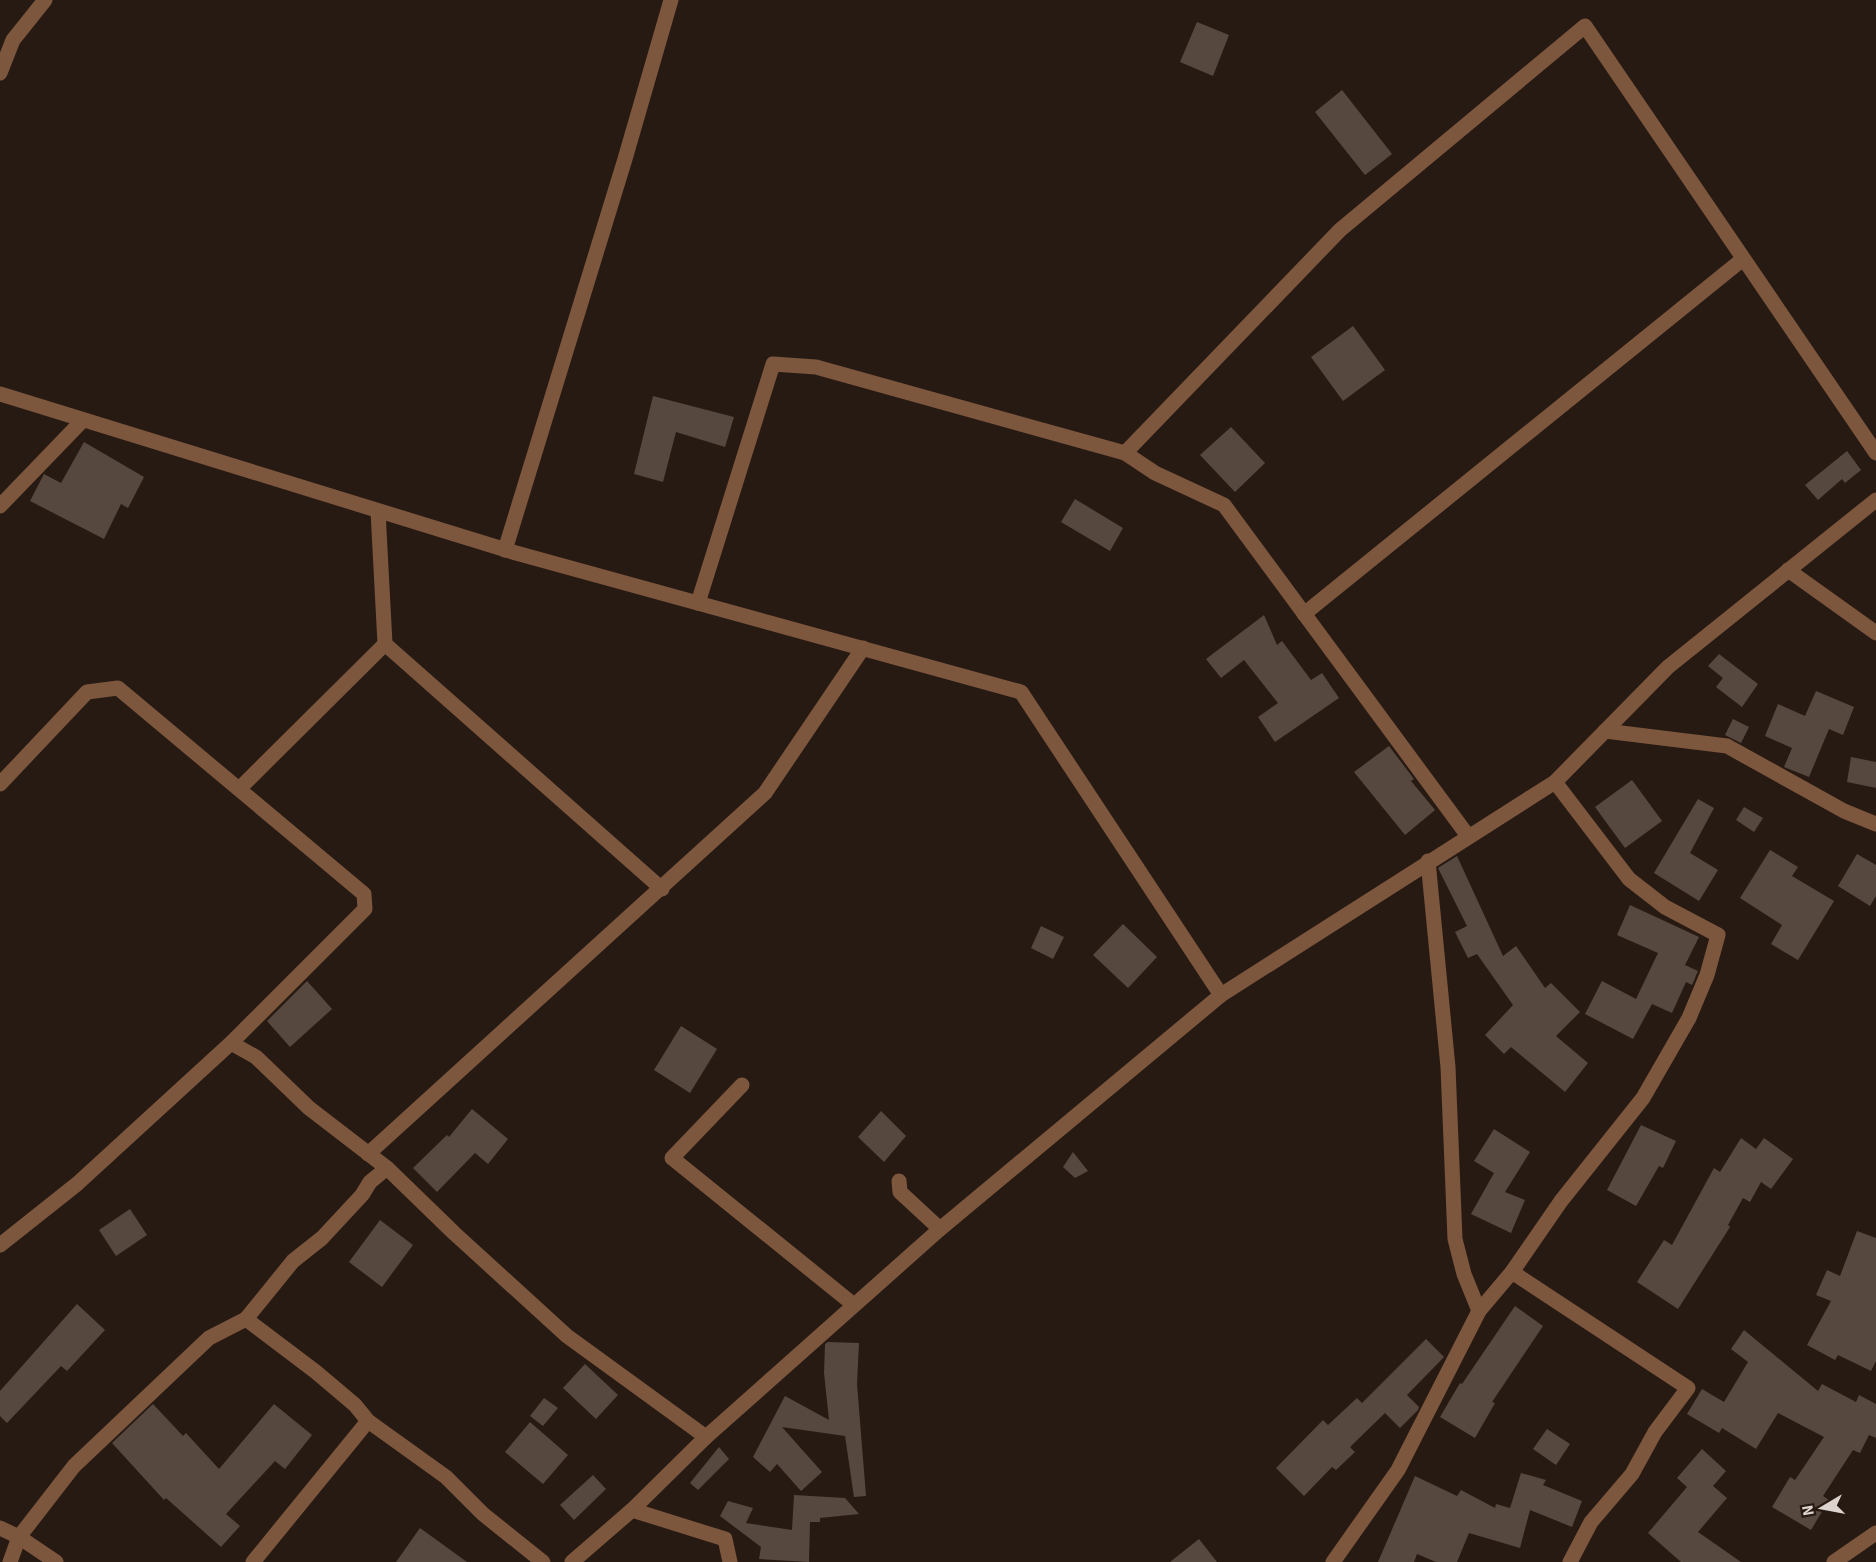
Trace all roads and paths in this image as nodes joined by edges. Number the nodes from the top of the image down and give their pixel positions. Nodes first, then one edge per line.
1 (45, 0) edge
2 (671, 0) edge
3 (0, 73) edge
4 (1743, 258) junction
5 (0, 394) edge
6 (83, 420) junction
7 (1125, 453) junction
8 (1876, 453) edge
9 (1876, 500) edge
10 (0, 506) edge
11 (378, 511) junction
12 (505, 550) junction
13 (1788, 570) junction
14 (698, 603) junction
15 (1304, 614) junction
16 (1876, 633) edge
17 (385, 644) junction
18 (863, 648) junction
19 (1605, 731) junction
20 (1555, 782) junction
21 (0, 784) edge
22 (239, 789) junction
23 (1876, 824) edge
24 (1468, 836) junction
25 (1428, 861) junction
26 (662, 888) junction
27 (1221, 995) junction
28 (231, 1042) junction
29 (742, 1085) dead end
30 (368, 1154) junction
31 (387, 1168) junction
32 (899, 1181) dead end
33 (940, 1229) junction
34 (0, 1245) edge
35 (1512, 1272) junction
36 (854, 1305) junction
37 (1479, 1311) junction
38 (246, 1319) junction
39 (368, 1421) junction
40 (706, 1437) junction
41 (632, 1510) junction
42 (0, 1528) edge
43 (1876, 1533) edge
44 (19, 1537) junction
45 (10, 1562) edge
46 (56, 1562) edge
47 (253, 1562) edge
48 (543, 1562) edge
49 (572, 1562) edge
50 (730, 1562) edge
51 (1333, 1562) edge
52 (1570, 1562) edge
53 (1834, 1562) edge

1 - 3 street
2 - 12 street
4 - 7 street
4 - 8 street
4 - 15 street
5 - 6 street
6 - 10 street
6 - 11 street
7 - 14 street
7 - 15 street
9 - 13 street
11 - 12 street
11 - 17 street
12 - 14 street
13 - 16 street
13 - 19 street
14 - 18 street
15 - 24 street
17 - 22 street
17 - 26 street
18 - 26 street
18 - 27 street
19 - 20 street
19 - 23 street
20 - 24 street
20 - 35 street
21 - 22 street
22 - 28 street
24 - 25 street
25 - 27 street
25 - 37 street
26 - 30 street
27 - 33 street
28 - 30 street
28 - 34 street
29 - 36 street
30 - 31 street
31 - 38 street
31 - 40 street
32 - 33 street
33 - 36 street
35 - 37 street
35 - 52 street
36 - 40 street
37 - 51 street
38 - 39 street
38 - 44 street
39 - 47 street
39 - 48 street
40 - 41 street
41 - 49 street
41 - 50 street
42 - 44 street
43 - 53 street
44 - 45 street
44 - 46 street

